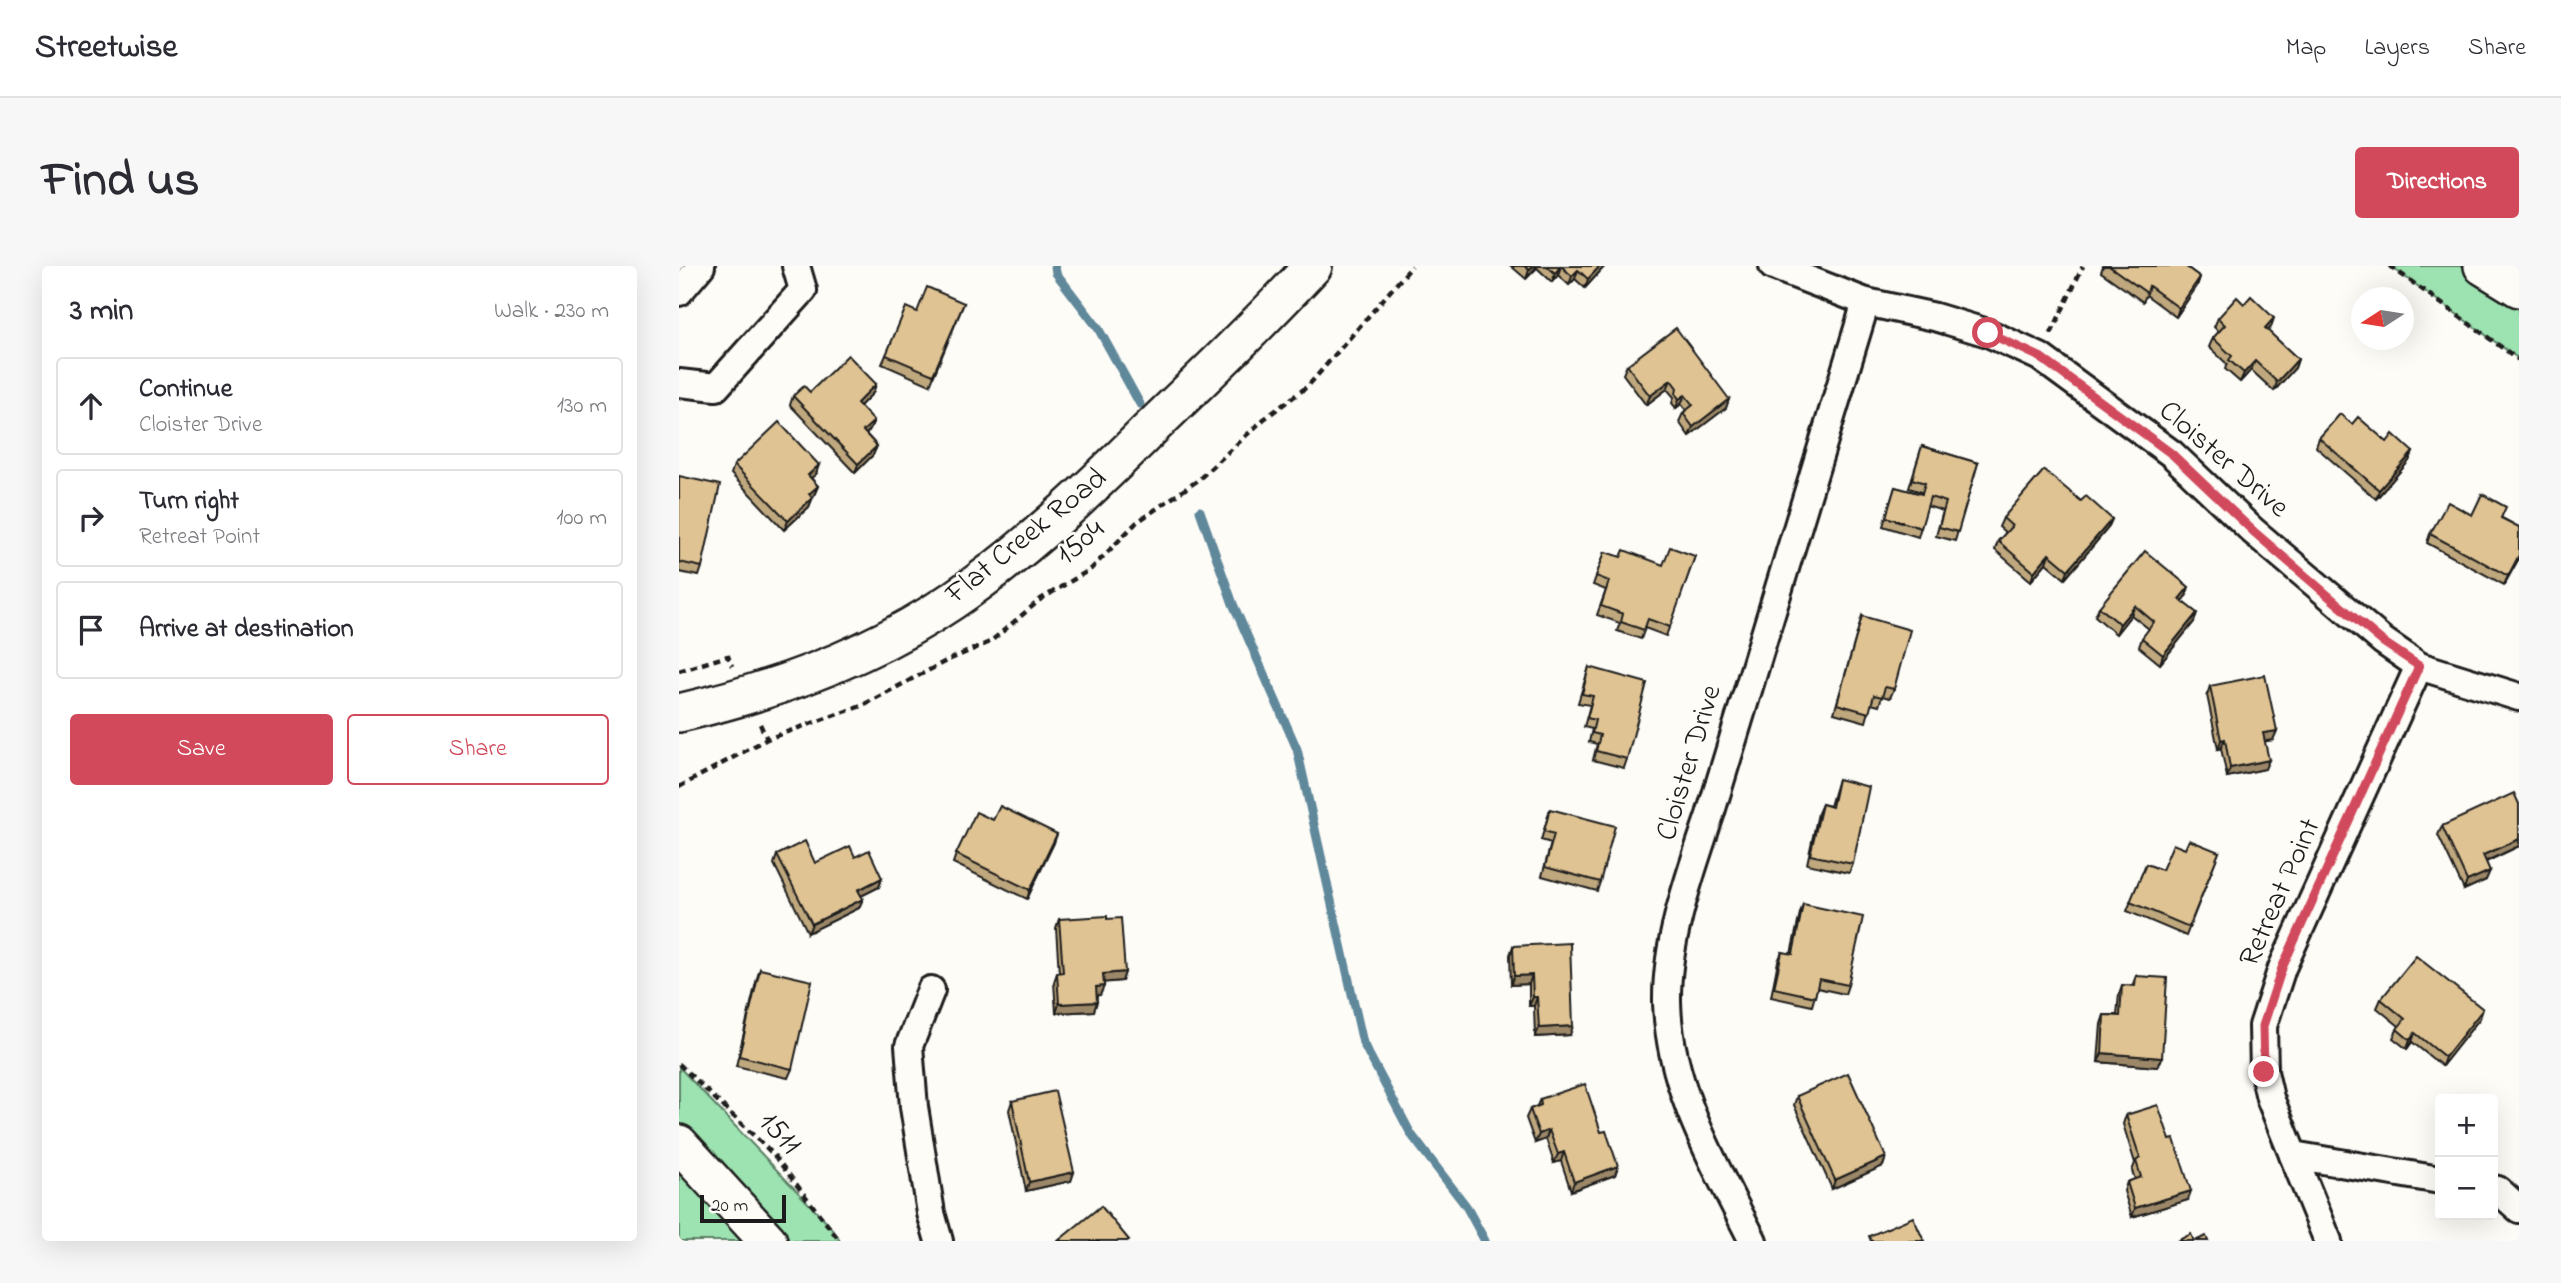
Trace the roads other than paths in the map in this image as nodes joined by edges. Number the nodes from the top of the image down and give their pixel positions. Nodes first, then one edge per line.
1 (701, 266) edge
2 (796, 266) edge
3 (1313, 266) edge
4 (1773, 266) edge
5 (2483, 266) edge
6 (2519, 288) edge
7 (679, 292) edge
8 (1866, 302) junction
9 (679, 383) edge
10 (2419, 666) junction
11 (2519, 697) edge
12 (679, 713) edge
13 (931, 990) dead end
14 (679, 1143) edge
15 (2293, 1155) junction
16 (2435, 1179) edge
17 (2498, 1190) edge
18 (2519, 1209) edge
19 (768, 1241) edge
20 (939, 1241) edge
21 (1753, 1241) edge
22 (2328, 1241) edge

1 - 7 street
2 - 9 street
3 - 12 street, Flat Creek Road
4 - 8 street, Cloister Drive
5 - 6 street
8 - 10 street, Cloister Drive
8 - 21 street, Cloister Drive
10 - 11 street, Cloister Drive
10 - 15 street, Retreat Point
13 - 20 street
14 - 19 street
15 - 16 street
15 - 22 street, Retreat Point
17 - 18 street

